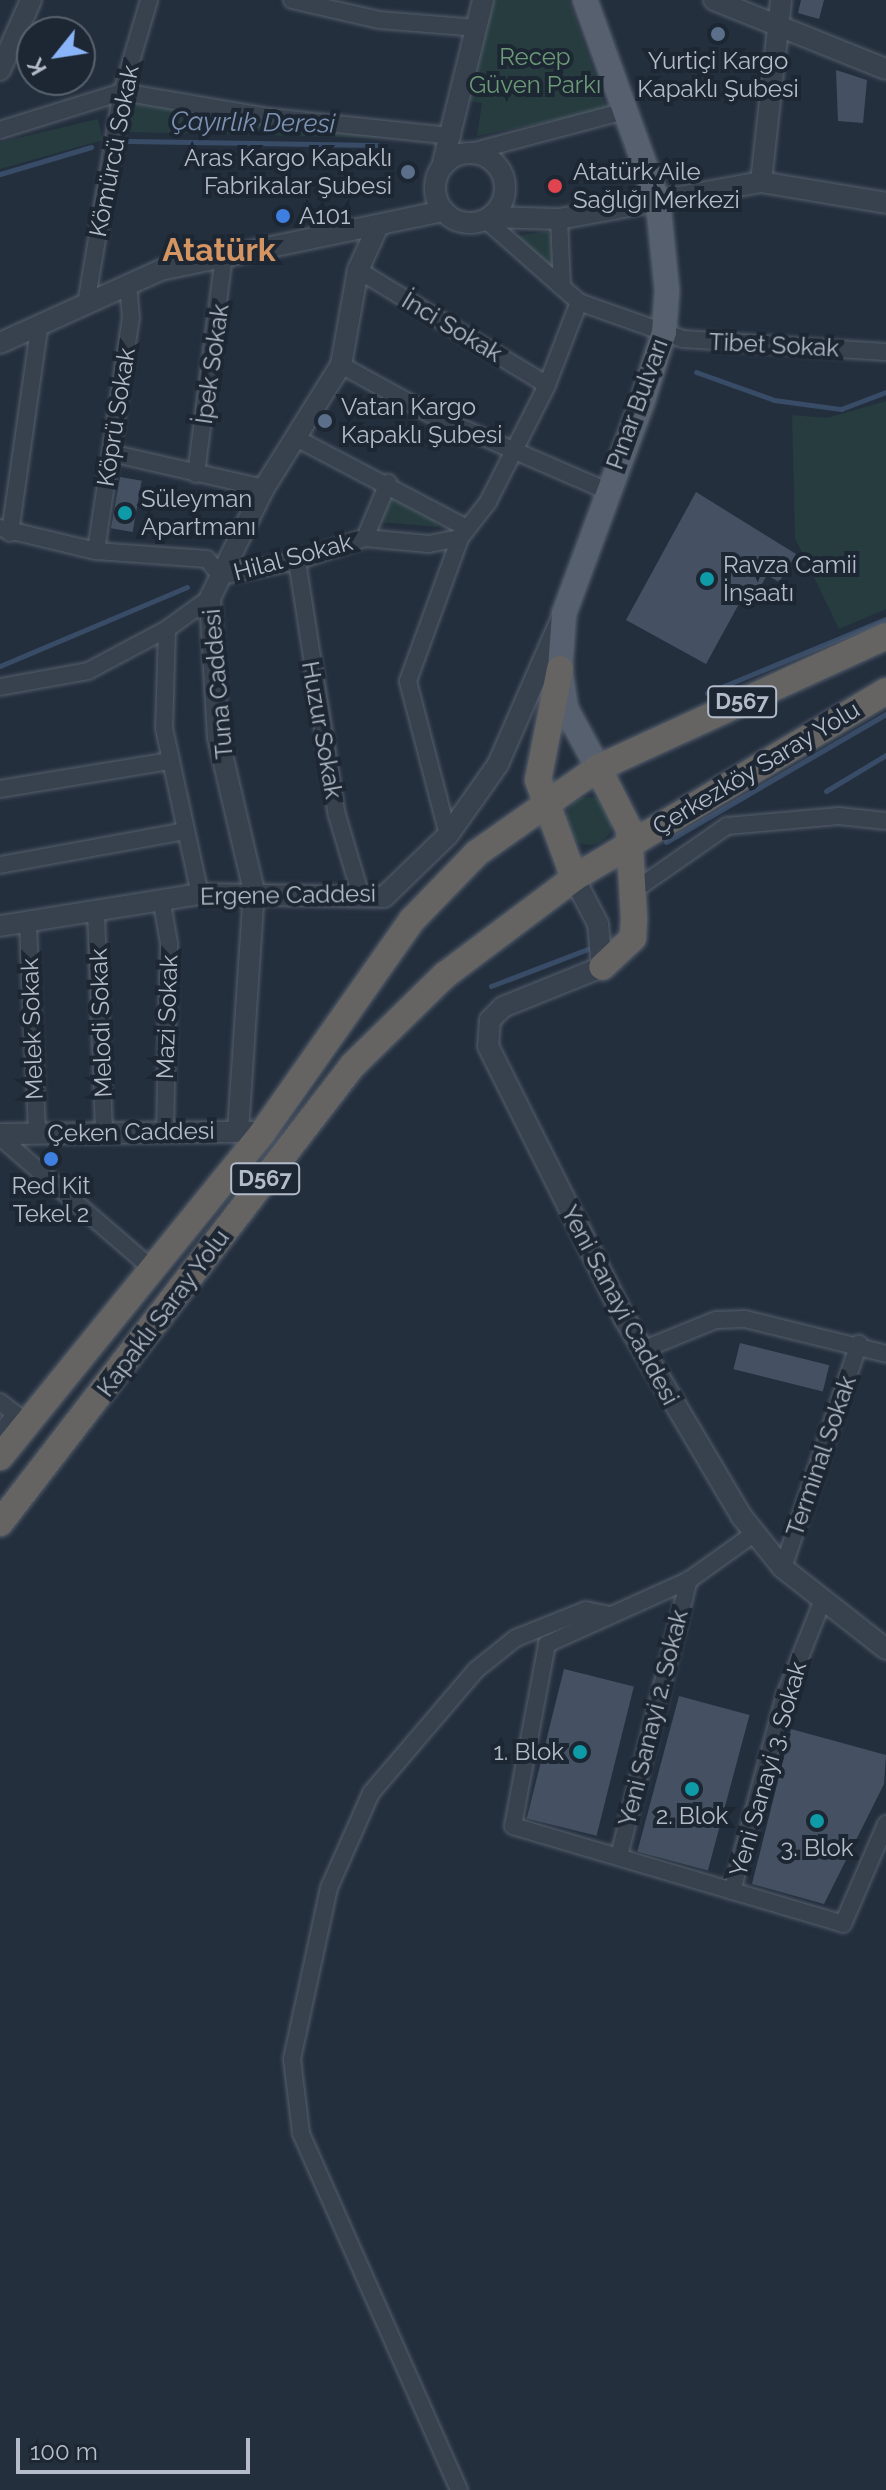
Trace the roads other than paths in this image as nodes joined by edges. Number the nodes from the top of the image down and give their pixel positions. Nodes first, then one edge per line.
1 (31, 0) edge
2 (149, 0) edge
3 (483, 0) edge
4 (585, 0) edge
5 (714, 0) edge
6 (781, 0) edge
7 (295, 1) edge
8 (478, 28) junction
9 (774, 28) junction
10 (886, 69) edge
11 (0, 70) edge
12 (122, 92) junction
13 (625, 111) junction
14 (0, 130) edge
15 (452, 136) junction
16 (471, 152) junction
17 (443, 163) junction
18 (761, 182) junction
19 (658, 202) junction
20 (886, 203) edge
21 (443, 211) junction
22 (488, 218) junction
23 (559, 219) junction
24 (378, 226) junction
25 (224, 254) junction
26 (358, 270) junction
27 (128, 284) junction
28 (562, 287) junction
29 (579, 302) junction
30 (86, 304) junction
31 (39, 329) junction
32 (664, 332) junction
33 (0, 343) edge
34 (886, 352) edge
35 (341, 365) junction
36 (547, 385) junction
37 (296, 438) junction
38 (513, 448) junction
39 (111, 453) junction
40 (196, 474) junction
41 (388, 483) junction
42 (264, 488) junction
43 (605, 490) junction
44 (5, 531) edge
45 (464, 533) junction
46 (365, 538) junction
47 (96, 551) junction
48 (297, 561) junction
49 (221, 576) junction
50 (210, 598) junction
51 (564, 614) junction
52 (167, 629) junction
53 (886, 636) edge
54 (560, 669) junction
55 (0, 687) edge
56 (886, 691) edge
57 (169, 761) junction
58 (598, 768) junction
59 (0, 789) edge
60 (543, 802) junction
61 (886, 821) edge
62 (186, 831) junction
63 (448, 835) junction
64 (627, 844) junction
65 (0, 865) edge
66 (574, 878) junction
67 (254, 891) junction
68 (632, 892) junction
69 (200, 894) junction
70 (361, 896) junction
71 (162, 903) junction
72 (96, 913) junction
73 (28, 925) junction
74 (0, 926) edge
75 (602, 967) junction
76 (165, 1132) junction
77 (250, 1132) junction
78 (104, 1133) junction
79 (37, 1134) junction
80 (0, 1135) edge
81 (151, 1268) junction
82 (859, 1344) junction
83 (642, 1350) junction
84 (886, 1354) edge
85 (0, 1402) edge
86 (21, 1419) junction
87 (0, 1434) edge
88 (0, 1457) edge
89 (0, 1523) edge
90 (755, 1533) junction
91 (783, 1568) junction
92 (689, 1580) junction
93 (822, 1602) junction
94 (609, 1615) junction
95 (884, 1642) edge
96 (886, 1824) edge
97 (619, 1856) junction
98 (732, 1891) junction
99 (459, 2490) edge

1 - 11 street
2 - 12 street, Kömürcü Sokak
3 - 8 street
4 - 13 main road, Pınar Bulvarı
5 - 9 street
6 - 9 street
7 - 8 street
8 - 15 street
9 - 10 street
9 - 18 street
12 - 14 street
12 - 15 street
12 - 30 street, Kömürcü Sokak
13 - 16 street
13 - 19 main road, Pınar Bulvarı
15 - 17 street
16 - 17 street
16 - 22 street
17 - 21 street
18 - 19 street
18 - 20 street
19 - 23 street
19 - 32 main road, Pınar Bulvarı
21 - 22 street
21 - 24 street
22 - 23 street
22 - 28 street
23 - 28 street
24 - 25 street
24 - 26 street, Tuna Caddesi
25 - 27 street
25 - 40 street, İpek Sokak
26 - 35 street, Tuna Caddesi
26 - 36 street, İnci Sokak
27 - 30 street
27 - 39 street, Köprü Sokak
28 - 29 street
29 - 32 street, Tibet Sokak
29 - 36 street
30 - 31 street
31 - 33 street
31 - 44 street
32 - 34 street, Tibet Sokak
32 - 43 main road, Pınar Bulvarı
35 - 37 street, Tuna Caddesi
35 - 38 street
36 - 38 street
37 - 41 street
37 - 42 street, Tuna Caddesi
38 - 43 street
38 - 45 street
39 - 40 street
39 - 47 street, Köprü Sokak
40 - 42 street
41 - 45 street
41 - 46 street
42 - 49 street, Tuna Caddesi
43 - 51 main road, Pınar Bulvarı
44 - 47 street
45 - 46 street, Hilal Sokak
45 - 63 street
46 - 48 street, Hilal Sokak
47 - 49 street
48 - 49 street, Hilal Sokak
48 - 70 street, Huzur Sokak
49 - 50 street, Tuna Caddesi
50 - 52 street
50 - 67 street, Tuna Caddesi
51 - 54 main road, Pınar Bulvarı
51 - 63 street, Ergene Caddesi
52 - 55 street
52 - 57 street
53 - 58 highway, D567
54 - 58 main road, Pınar Bulvarı
54 - 60 highway
56 - 64 highway, Çerkezköy Saray Yolu / D567
57 - 59 street
57 - 62 street
58 - 60 highway, D567
58 - 64 highway
60 - 66 highway
60 - 77 highway, Kapaklı Saray Yolu / D567
61 - 68 street
62 - 65 street
62 - 69 street
63 - 70 street, Ergene Caddesi
64 - 66 highway, D567
64 - 68 highway
66 - 75 street
66 - 89 highway, Kapaklı Saray Yolu / D567
67 - 69 street, Ergene Caddesi
67 - 70 street, Ergene Caddesi
67 - 77 street, Tuna Caddesi
68 - 75 highway
69 - 71 street, Ergene Caddesi
71 - 72 street, Ergene Caddesi
71 - 76 street, Mazi Sokak
72 - 73 street, Ergene Caddesi
72 - 78 street, Melodi Sokak
73 - 74 street, Ergene Caddesi
73 - 79 street, Melek Sokak
75 - 83 street, Yeni Sanayi Caddesi
76 - 77 street, Çeken Caddesi
76 - 78 street, Çeken Caddesi
77 - 81 highway, Kapaklı Saray Yolu / D567
78 - 79 street, Çeken Caddesi
79 - 80 street, Çeken Caddesi
80 - 81 street
81 - 86 highway, Kapaklı Saray Yolu / D567
82 - 83 street
82 - 84 street
82 - 91 street, Terminal Sokak
83 - 90 street, Yeni Sanayi Caddesi
85 - 86 street
86 - 87 street
86 - 88 highway, Kapaklı Saray Yolu / D567
90 - 91 street, Yeni Sanayi Caddesi
90 - 92 street
91 - 93 street, Yeni Sanayi Caddesi
92 - 94 street
92 - 97 street, Yeni Sanayi 2. Sokak
93 - 95 street, Yeni Sanayi Caddesi
93 - 98 street, Yeni Sanayi 3. Sokak
94 - 97 street
94 - 99 street
96 - 98 street
97 - 98 street

